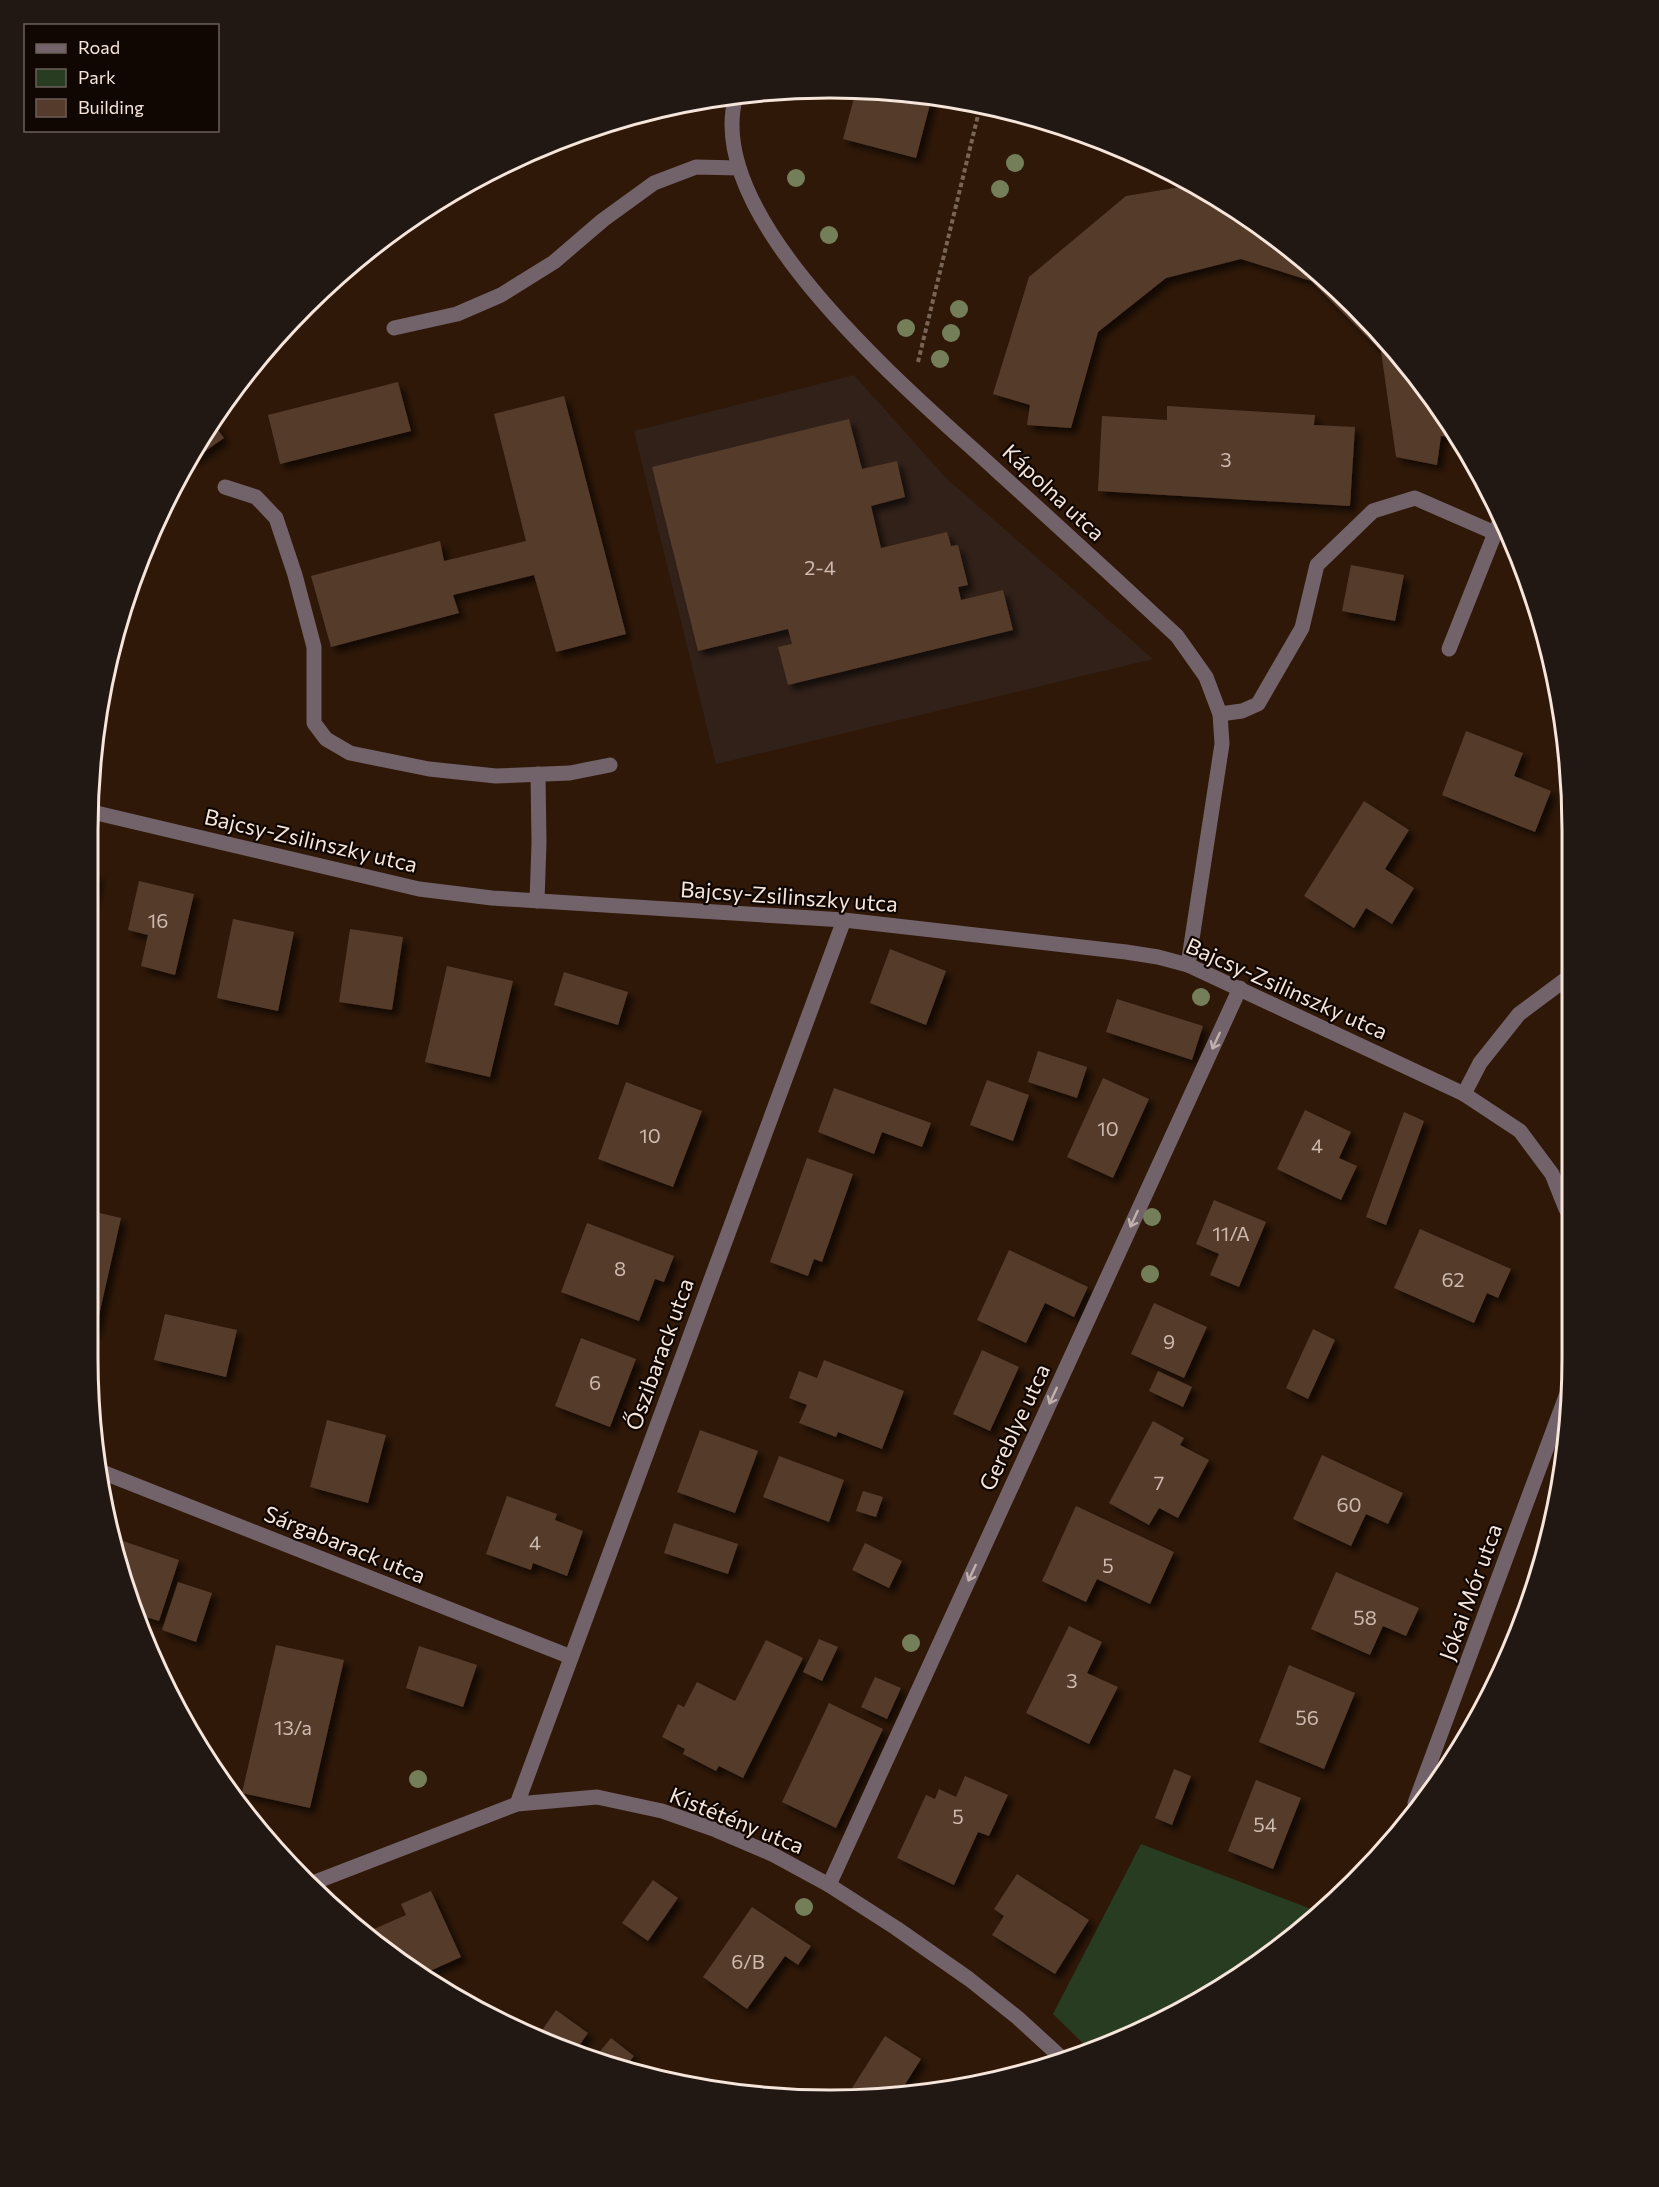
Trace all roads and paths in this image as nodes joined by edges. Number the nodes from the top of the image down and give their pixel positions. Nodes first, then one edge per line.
1 (735, 104) edge
2 (979, 113) edge
3 (739, 168) junction
4 (394, 328) dead end
5 (911, 391) junction
6 (225, 487) dead end
7 (1497, 529) edge
8 (1495, 533) junction
9 (1449, 649) dead end
10 (1220, 714) junction
11 (610, 765) dead end
12 (538, 774) junction
13 (98, 814) edge
14 (537, 901) junction
15 (844, 920) junction
16 (1188, 964) junction
17 (1562, 982) edge
18 (1240, 988) junction
19 (1464, 1094) junction
20 (1562, 1199) edge
21 (1559, 1415) edge
22 (108, 1474) edge
23 (571, 1657) junction
24 (1420, 1789) edge
25 (517, 1804) junction
26 (318, 1881) edge
27 (829, 1885) junction
28 (1057, 2053) edge

1 - 3 street, Kápolna utca
2 - 5 path
3 - 4 street
3 - 5 street, Kápolna utca
5 - 10 street, Kápolna utca
6 - 12 street
7 - 8 street
8 - 9 street
8 - 10 street
10 - 16 street, Kápolna utca
11 - 12 street
12 - 14 street
13 - 14 street, Bajcsy-Zsilinszky utca
14 - 15 street, Bajcsy-Zsilinszky utca
15 - 16 street, Bajcsy-Zsilinszky utca
15 - 23 street, Őszibarack utca
16 - 18 street, Bajcsy-Zsilinszky utca
17 - 19 street
18 - 19 street, Bajcsy-Zsilinszky utca
18 -> 27 street, Gereblye utca
19 - 20 street
21 - 24 street, Jókai Mór utca
22 - 23 street, Sárgabarack utca
23 - 25 street, Őszibarack utca
25 - 26 street, Kistétény utca
25 - 27 street, Kistétény utca
27 - 28 street, Kistétény utca

